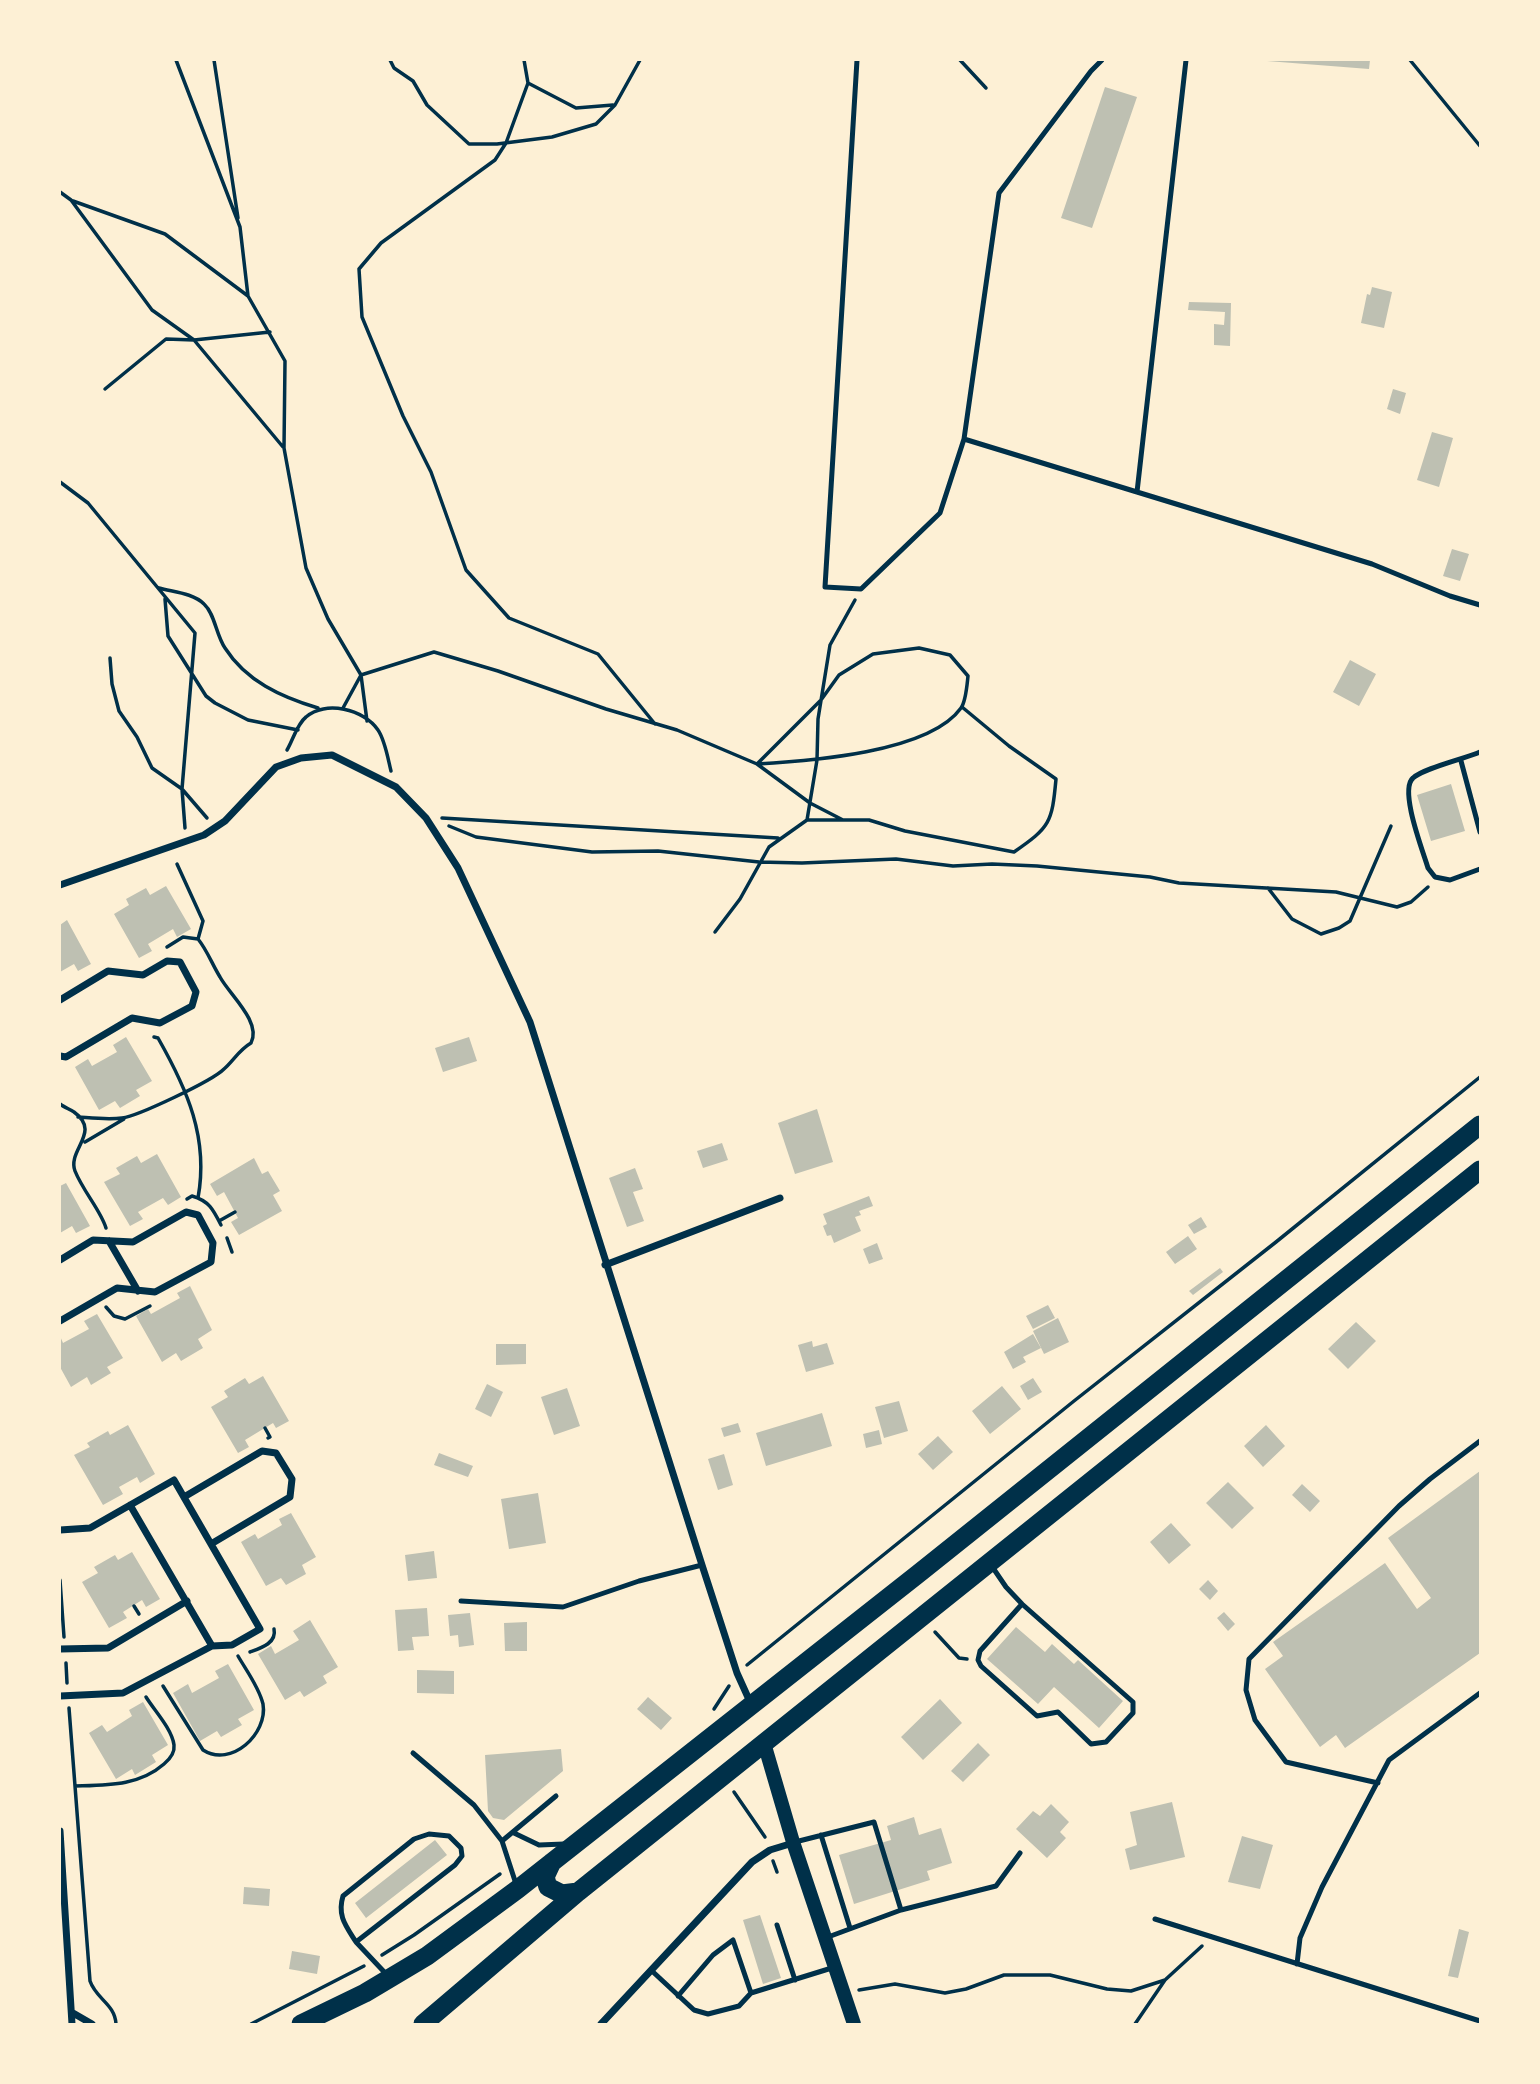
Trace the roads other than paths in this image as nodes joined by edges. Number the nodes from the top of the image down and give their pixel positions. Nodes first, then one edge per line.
1 (857, 60) edge
2 (1102, 60) edge
3 (1186, 60) edge
4 (964, 439) junction
5 (1137, 492) junction
6 (1480, 605) edge
7 (1480, 752) edge
8 (1461, 761) junction
9 (1480, 832) edge
10 (1480, 869) edge
11 (60, 885) edge
12 (60, 1000) edge
13 (60, 1056) edge
14 (1480, 1125) edge
15 (1480, 1170) edge
16 (780, 1198) dead end
17 (109, 1241) junction
18 (60, 1260) edge
19 (605, 1265) junction
20 (138, 1291) junction
21 (60, 1321) edge
22 (1480, 1441) edge
23 (184, 1497) junction
24 (130, 1505) junction
25 (60, 1530) edge
26 (211, 1544) junction
27 (989, 1563) junction
28 (702, 1565) junction
29 (918, 1574) junction
30 (187, 1601) junction
31 (461, 1601) dead end
32 (941, 1601) junction
33 (1022, 1604) junction
34 (212, 1646) junction
35 (62, 1649) edge
36 (1480, 1693) edge
37 (64, 1695) edge
38 (752, 1705) junction
39 (764, 1743) junction
40 (412, 1753) dead end
41 (1378, 1783) junction
42 (556, 1796) dead end
43 (60, 1831) edge
44 (514, 1833) junction
45 (821, 1835) junction
46 (502, 1841) junction
47 (793, 1842) junction
48 (577, 1843) junction
49 (1020, 1853) dead end
50 (552, 1862) junction
51 (518, 1889) junction
52 (578, 1892) junction
53 (901, 1910) junction
54 (1155, 1919) dead end
55 (777, 1925) dead end
56 (850, 1928) junction
57 (825, 1939) junction
58 (356, 1942) junction
59 (1297, 1964) junction
60 (835, 1967) junction
61 (652, 1971) junction
62 (390, 1978) junction
63 (795, 1980) junction
64 (751, 1993) junction
65 (678, 1996) junction
66 (73, 2013) junction
67 (1480, 2021) edge
68 (850, 2024) edge
69 (72, 2025) edge
70 (92, 2025) edge
71 (301, 2025) edge
72 (423, 2025) edge
73 (601, 2025) edge

1 - 4 lane
2 - 4 lane
3 - 5 lane
4 - 5 lane
5 - 6 lane
7 - 8 lane
8 - 9 lane
8 - 10 lane
11 - 19 street
12 - 13 street
14 - 29 highway
15 - 27 highway
16 - 19 street
17 - 18 street
17 - 20 street
17 - 20 street
19 - 28 street
20 - 21 street
22 - 41 lane
23 - 24 street
23 - 26 street
23 - 26 street
24 - 25 street
24 - 30 street
26 - 34 street
27 - 32 highway
27 - 33 lane
28 - 31 lane
28 - 38 street
29 - 32 highway
29 - 38 highway
30 - 34 street
30 - 35 street
32 - 39 highway
33 - 33 lane
34 - 37 street
36 - 41 lane
38 - 48 highway
39 - 47 main road
39 - 52 highway
40 - 46 lane
41 - 59 lane
42 - 44 lane
43 - 66 street
44 - 46 lane
44 - 48 lane
45 - 47 lane
45 - 53 lane
45 - 56 lane
46 - 51 lane
47 - 57 main road
47 - 61 street
48 - 50 highway
49 - 53 lane
50 - 51 highway
50 - 52 highway
51 - 62 highway
52 - 72 highway
53 - 56 lane
54 - 59 lane
55 - 63 lane
56 - 57 lane
57 - 60 main road
58 - 58 lane
58 - 62 lane
59 - 67 lane
60 - 63 lane
60 - 68 main road
61 - 65 lane
61 - 73 street
62 - 71 highway
63 - 64 lane
64 - 65 lane
64 - 65 lane
66 - 69 street
66 - 70 street

